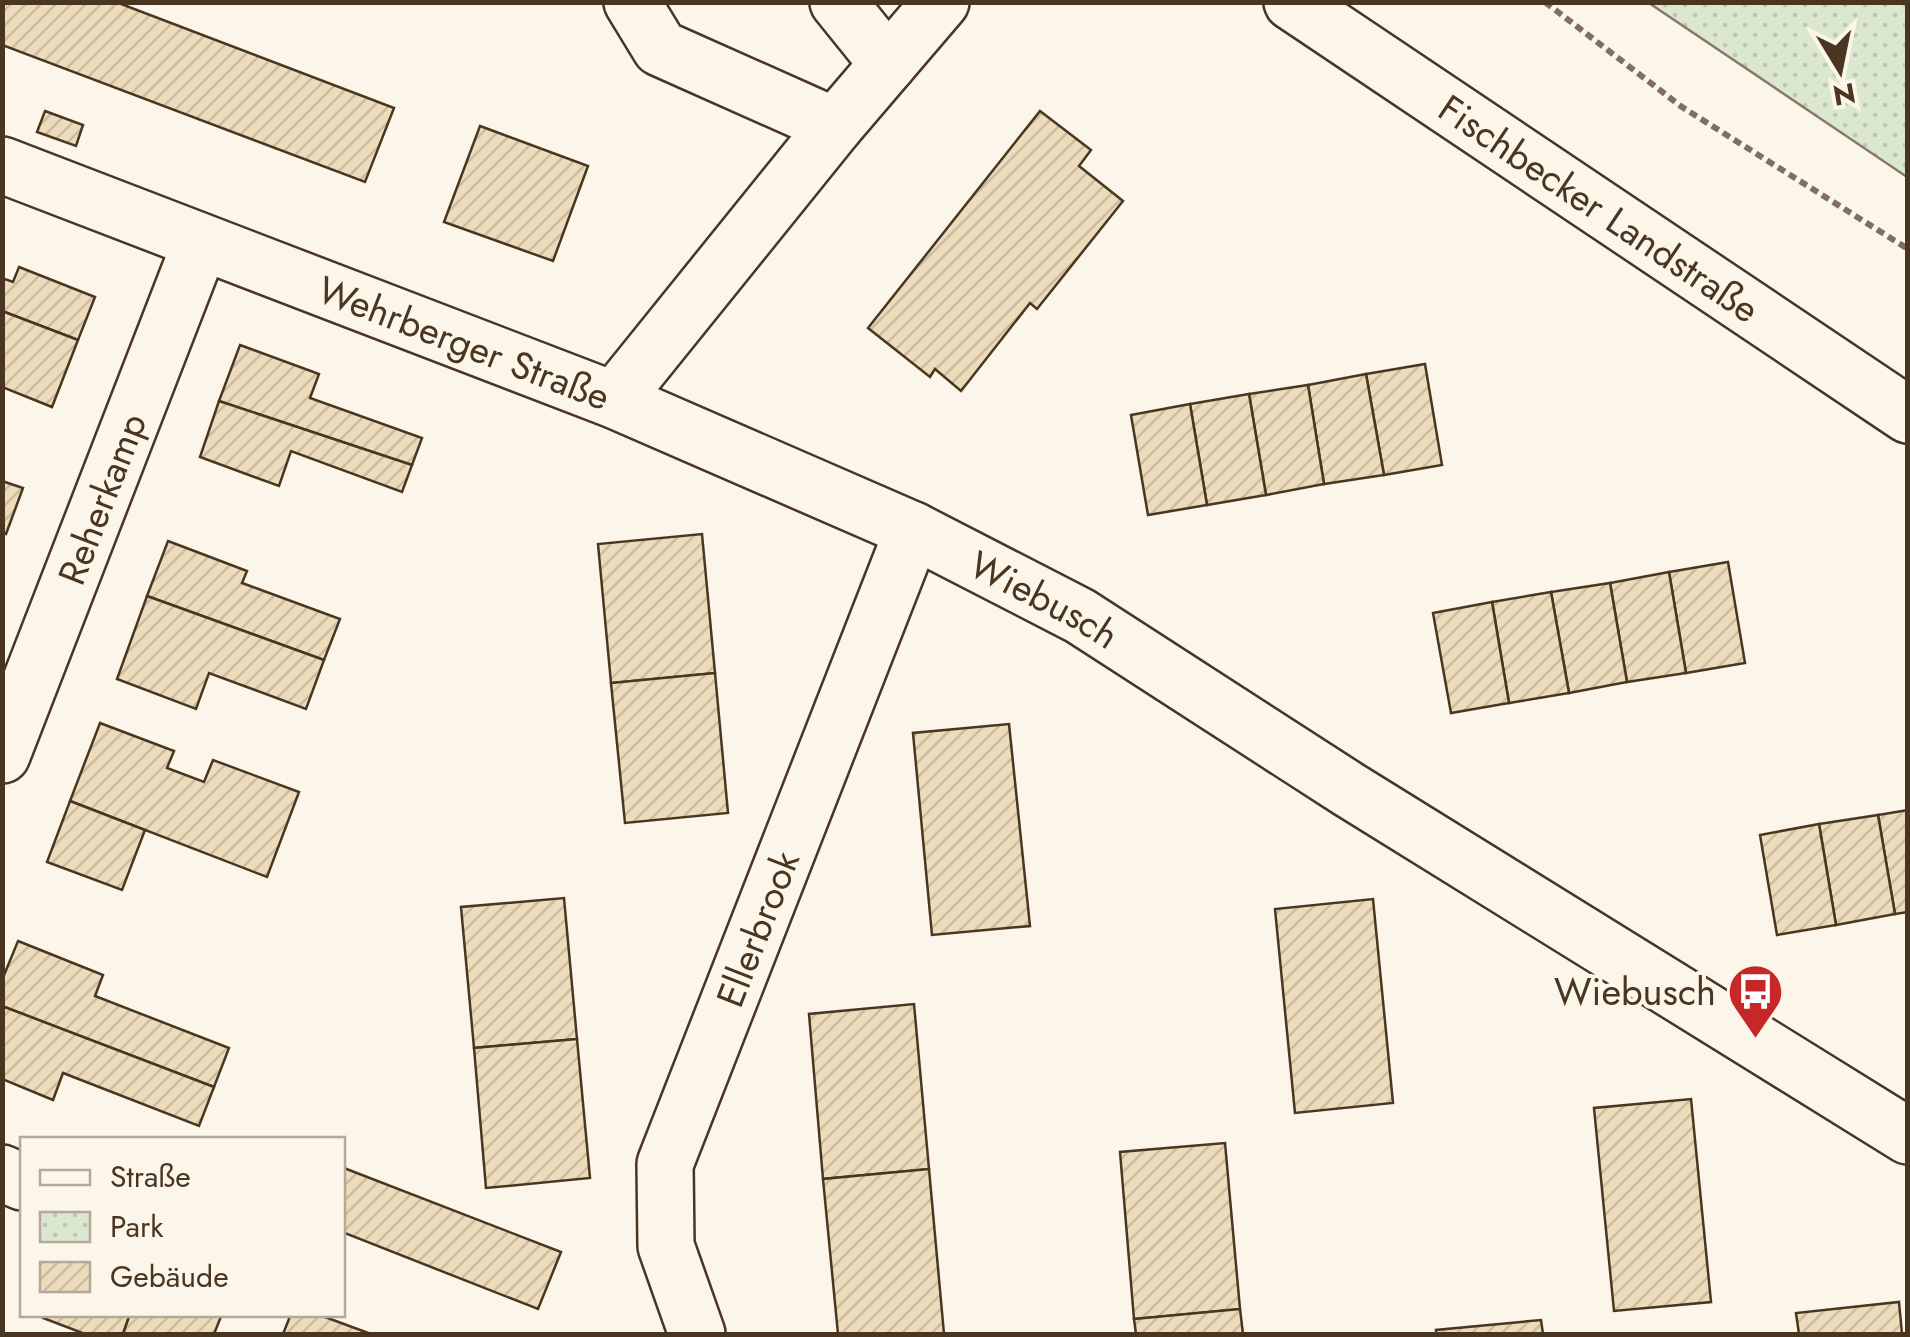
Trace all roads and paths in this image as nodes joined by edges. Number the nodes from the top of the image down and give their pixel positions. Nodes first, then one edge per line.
1 (632, 2) edge
2 (838, 2) edge
3 (941, 2) edge
4 (1292, 2) edge
5 (1544, 2) edge
6 (888, 64) junction
7 (835, 126) junction
8 (2, 165) edge
9 (201, 242) junction
10 (1908, 249) edge
11 (614, 400) junction
12 (1908, 416) edge
13 (914, 530) junction
14 (2, 754) edge
15 (1908, 1136) edge
16 (698, 1334) edge

1 - 7 street
2 - 6 street
3 - 6 street, Wehrberger Straße
4 - 12 street, Fischbecker Landstraße
5 - 10 path
6 - 7 street, Wehrberger Straße
7 - 11 street, Wehrberger Straße
8 - 9 street, Wehrberger Straße
9 - 11 street, Wehrberger Straße
9 - 14 street, Reherkamp
11 - 13 street, Wiebusch
13 - 15 street, Wiebusch
13 - 16 street, Ellerbrook

